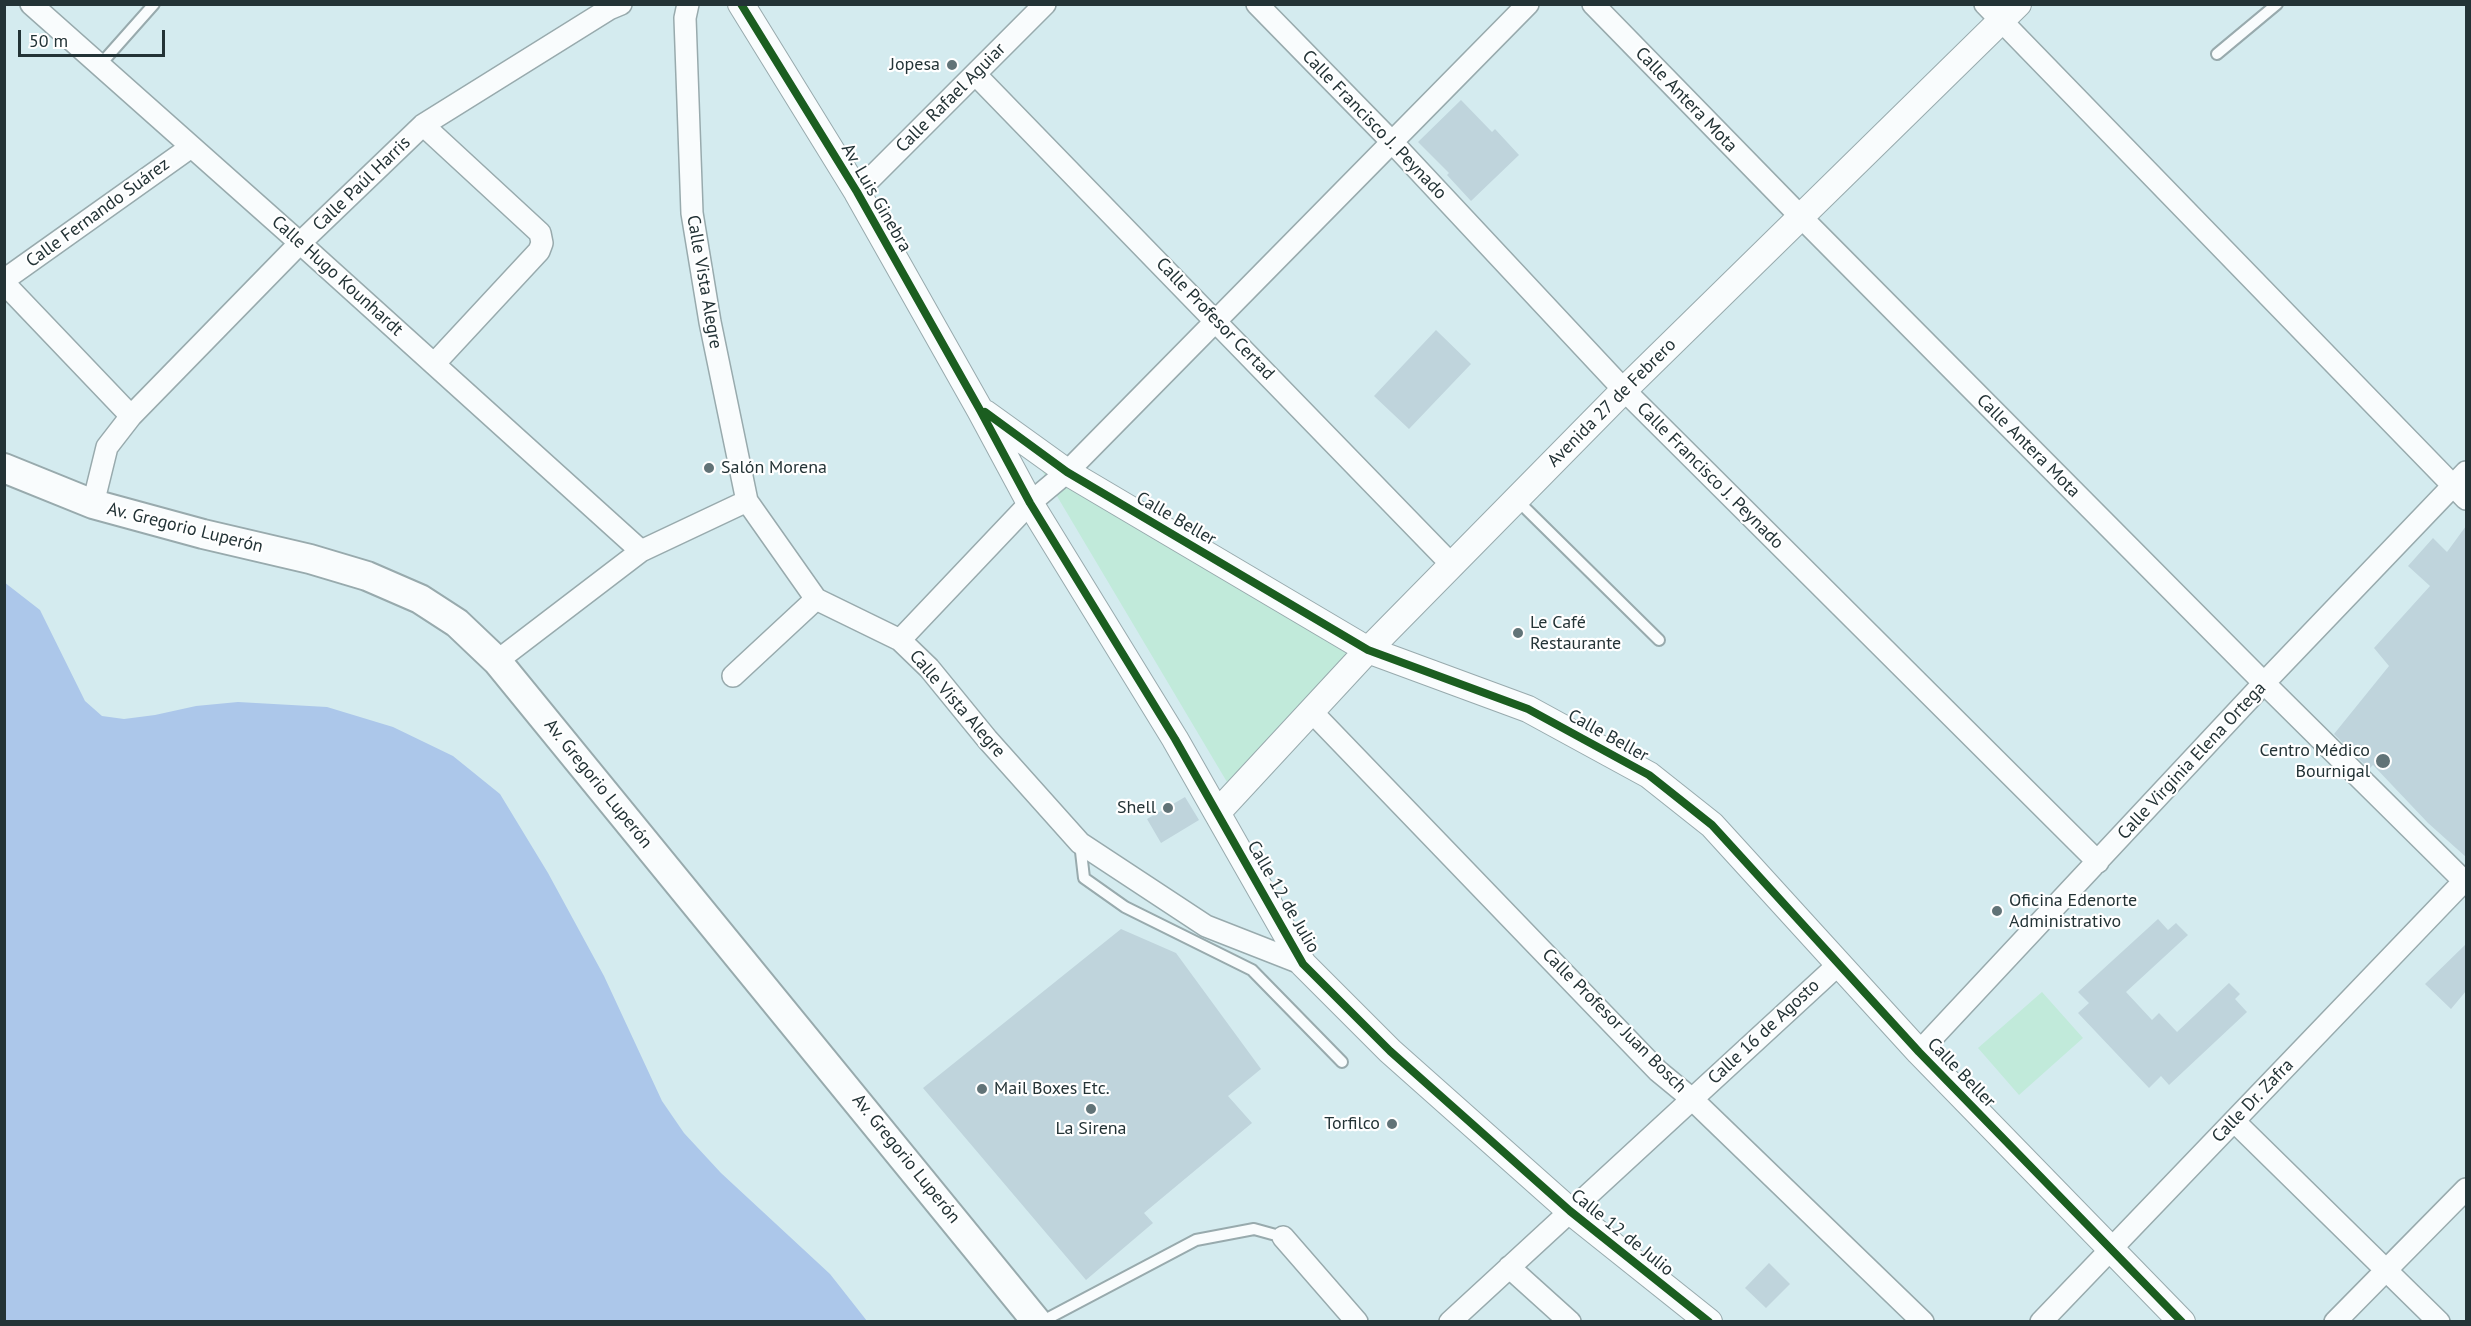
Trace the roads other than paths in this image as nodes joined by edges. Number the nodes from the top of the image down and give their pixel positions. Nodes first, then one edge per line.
1 (31, 4) edge
2 (154, 4) edge
3 (621, 4) edge
4 (688, 4) edge
5 (741, 4) edge
6 (1045, 4) edge
7 (1257, 4) edge
8 (1528, 4) edge
9 (1593, 4) edge
10 (2277, 4) edge
11 (2002, 10) edge
12 (2217, 54) dead end
13 (99, 66) junction
14 (975, 74) junction
15 (423, 125) junction
16 (1392, 142) junction
17 (191, 147) junction
18 (857, 192) junction
19 (1800, 217) junction
20 (300, 243) junction
21 (4, 281) edge
22 (1216, 321) junction
23 (434, 364) junction
24 (1624, 390) junction
25 (981, 410) junction
26 (131, 416) junction
27 (4, 468) edge
28 (1067, 472) junction
29 (2462, 486) edge
30 (1517, 500) junction
31 (747, 501) junction
32 (1030, 503) junction
33 (93, 504) junction
34 (641, 550) junction
35 (1453, 566) junction
36 (816, 599) junction
37 (900, 640) junction
38 (1659, 640) dead end
39 (1368, 650) junction
40 (497, 662) junction
41 (733, 676) dead end
42 (2264, 683) junction
43 (1312, 712) junction
44 (1217, 813) junction
45 (1080, 843) junction
46 (2098, 862) junction
47 (2466, 881) edge
48 (1840, 963) junction
49 (1303, 964) junction
50 (1919, 1052) junction
51 (1341, 1062) dead end
52 (1692, 1099) junction
53 (2234, 1121) junction
54 (2466, 1189) edge
55 (1570, 1211) junction
56 (1283, 1237) joint
57 (2111, 1248) junction
58 (1509, 1267) junction
59 (2387, 1269) junction
60 (1039, 1322) edge
61 (1357, 1322) edge
62 (1450, 1322) edge
63 (1570, 1322) edge
64 (1709, 1322) edge
65 (1923, 1322) edge
66 (2041, 1322) edge
67 (2182, 1322) edge
68 (2335, 1322) edge
69 (2439, 1322) edge

1 - 13 street, Calle Hugo Kounhardt
2 - 13 lane
3 - 15 street, Calle Paúl Harris
4 - 31 street, Calle Vista Alegre
5 - 18 street, Av. Luis Ginebra
6 - 14 street, Calle Rafael Aguiar
7 - 16 street, Calle Francisco J. Peynado
8 - 16 street
9 - 19 street, Calle Antera Mota
10 - 12 lane
11 - 19 street, Avenida 27 de Febrero
11 - 29 street
13 - 17 street, Calle Hugo Kounhardt
14 - 18 street, Calle Rafael Aguiar
14 - 22 street, Calle Profesor Certad
15 - 20 street, Calle Paúl Harris
15 - 23 street
16 - 22 street
16 - 24 street, Calle Francisco J. Peynado
17 - 20 street, Calle Hugo Kounhardt
17 - 21 street, Calle Fernando Suárez
18 - 25 street, Av. Luis Ginebra
19 - 24 street, Avenida 27 de Febrero
19 - 42 street, Calle Antera Mota
20 - 23 street, Calle Hugo Kounhardt
20 - 26 street, Calle Paúl Harris
21 - 26 street
22 - 28 street
22 - 35 street, Calle Profesor Certad
23 - 34 street, Calle Hugo Kounhardt
24 - 30 street, Avenida 27 de Febrero
24 - 46 street, Calle Francisco J. Peynado
25 - 28 street, Calle Beller
25 - 32 street, Calle 12 de Julio
26 - 33 street, Calle Paúl Harris
27 - 33 main road, Av. Gregorio Luperón
28 - 32 street
28 - 39 street, Calle Beller
29 - 42 street, Calle Virginia Elena Ortega
30 - 35 street, Avenida 27 de Febrero
30 - 38 lane
31 - 34 street
31 - 36 street, Calle Vista Alegre
32 - 37 street
32 - 44 street, Calle 12 de Julio
33 - 40 main road, Av. Gregorio Luperón
34 - 40 street
35 - 39 street, Avenida 27 de Febrero
36 - 37 street, Calle Vista Alegre
36 - 41 street
37 - 45 street, Calle Vista Alegre
39 - 43 street, Avenida 27 de Febrero
39 - 48 street, Calle Beller
40 - 60 main road, Av. Gregorio Luperón
42 - 46 street, Calle Virginia Elena Ortega
42 - 47 street, Calle Antera Mota
43 - 44 street, Avenida 27 de Febrero
43 - 52 street, Calle Profesor Juan Bosch
44 - 49 street, Calle 12 de Julio
45 - 49 street, Calle Vista Alegre
45 - 51 lane
46 - 50 street, Calle Virginia Elena Ortega
47 - 53 street, Calle Dr. Zafra
48 - 50 street, Calle Beller
48 - 52 street, Calle 16 de Agosto
49 - 55 street, Calle 12 de Julio
50 - 57 street, Calle Beller
52 - 55 street, Calle 16 de Agosto
52 - 65 street, Calle Profesor Juan Bosch
53 - 57 street, Calle Dr. Zafra
53 - 59 street
54 - 59 street
55 - 58 street, Calle 16 de Agosto
55 - 64 street, Calle 12 de Julio
56 - 60 lane
56 - 61 street
57 - 66 street, Calle Dr. Zafra
57 - 67 street, Calle Beller
58 - 62 street, Calle 16 de Agosto
58 - 63 street
59 - 68 street
59 - 69 street

